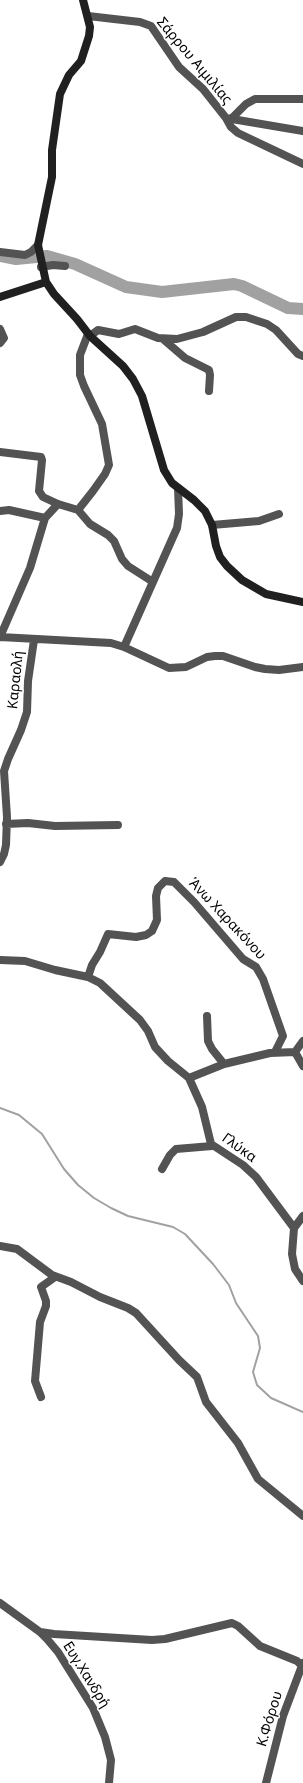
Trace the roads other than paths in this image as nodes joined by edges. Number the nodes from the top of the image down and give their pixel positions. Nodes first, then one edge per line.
1 (83, 0) edge
2 (88, 16) junction
3 (303, 99) edge
4 (228, 119) junction
5 (303, 131) edge
6 (303, 164) edge
7 (38, 248) junction
8 (0, 252) edge
9 (41, 264) junction
10 (65, 266) dead end
11 (46, 282) junction
12 (0, 297) edge
13 (0, 329) edge
14 (89, 335) junction
15 (163, 339) junction
16 (0, 342) edge
17 (303, 356) edge
18 (209, 391) dead end
19 (0, 452) edge
20 (178, 488) junction
21 (58, 504) junction
22 (78, 510) junction
23 (0, 511) edge
24 (279, 514) dead end
25 (45, 518) junction
26 (212, 525) junction
27 (153, 582) junction
28 (303, 602) edge
29 (0, 637) edge
30 (34, 640) junction
31 (124, 647) junction
32 (303, 667) edge
33 (6, 824) junction
34 (118, 825) dead end
35 (0, 862) edge
36 (0, 960) edge
37 (88, 977) junction
38 (206, 1016) dead end
39 (303, 1041) edge
40 (275, 1052) junction
41 (295, 1052) junction
42 (224, 1064) junction
43 (303, 1066) edge
44 (189, 1078) junction
45 (212, 1146) junction
46 (162, 1170) dead end
47 (303, 1216) edge
48 (294, 1228) junction
49 (0, 1246) edge
50 (55, 1277) junction
51 (303, 1281) edge
52 (41, 1397) dead end
53 (303, 1516) edge
54 (0, 1603) edge
55 (40, 1632) junction
56 (303, 1665) edge
57 (109, 1783) edge
58 (266, 1783) edge

1 - 2 main road
2 - 4 street, Σάρρου Αιμιλίας
2 - 7 main road
3 - 4 street
4 - 5 street, Σάρρου Αιμιλίας
4 - 6 street
7 - 8 street
7 - 9 main road
9 - 10 street
9 - 11 main road
11 - 12 main road
11 - 14 main road
13 - 16 street
14 - 15 street
14 - 20 main road
14 - 22 street
15 - 17 street
15 - 18 street
19 - 21 street
20 - 26 main road
20 - 27 street
21 - 22 street
21 - 25 street
22 - 27 street
23 - 25 street
24 - 26 street
25 - 29 street
26 - 28 main road
27 - 31 street
29 - 30 street
30 - 31 street
30 - 33 street, Καραολή
31 - 32 street
33 - 34 street
33 - 35 street, Καραολή
36 - 37 street
37 - 40 street, Άνω Χαρακόνου
37 - 44 street
38 - 42 street
39 - 41 street
40 - 41 street
40 - 42 street
41 - 43 street
42 - 44 street
44 - 45 street, Γλύκα
45 - 46 street
45 - 48 street, Γλύκα
47 - 48 street
48 - 51 street
49 - 50 street
50 - 52 street
50 - 53 street
54 - 55 street, Ευγ.Χανδρή
55 - 56 street
55 - 57 street, Ευγ.Χανδρή
56 - 58 street, Κ.Φόρου

